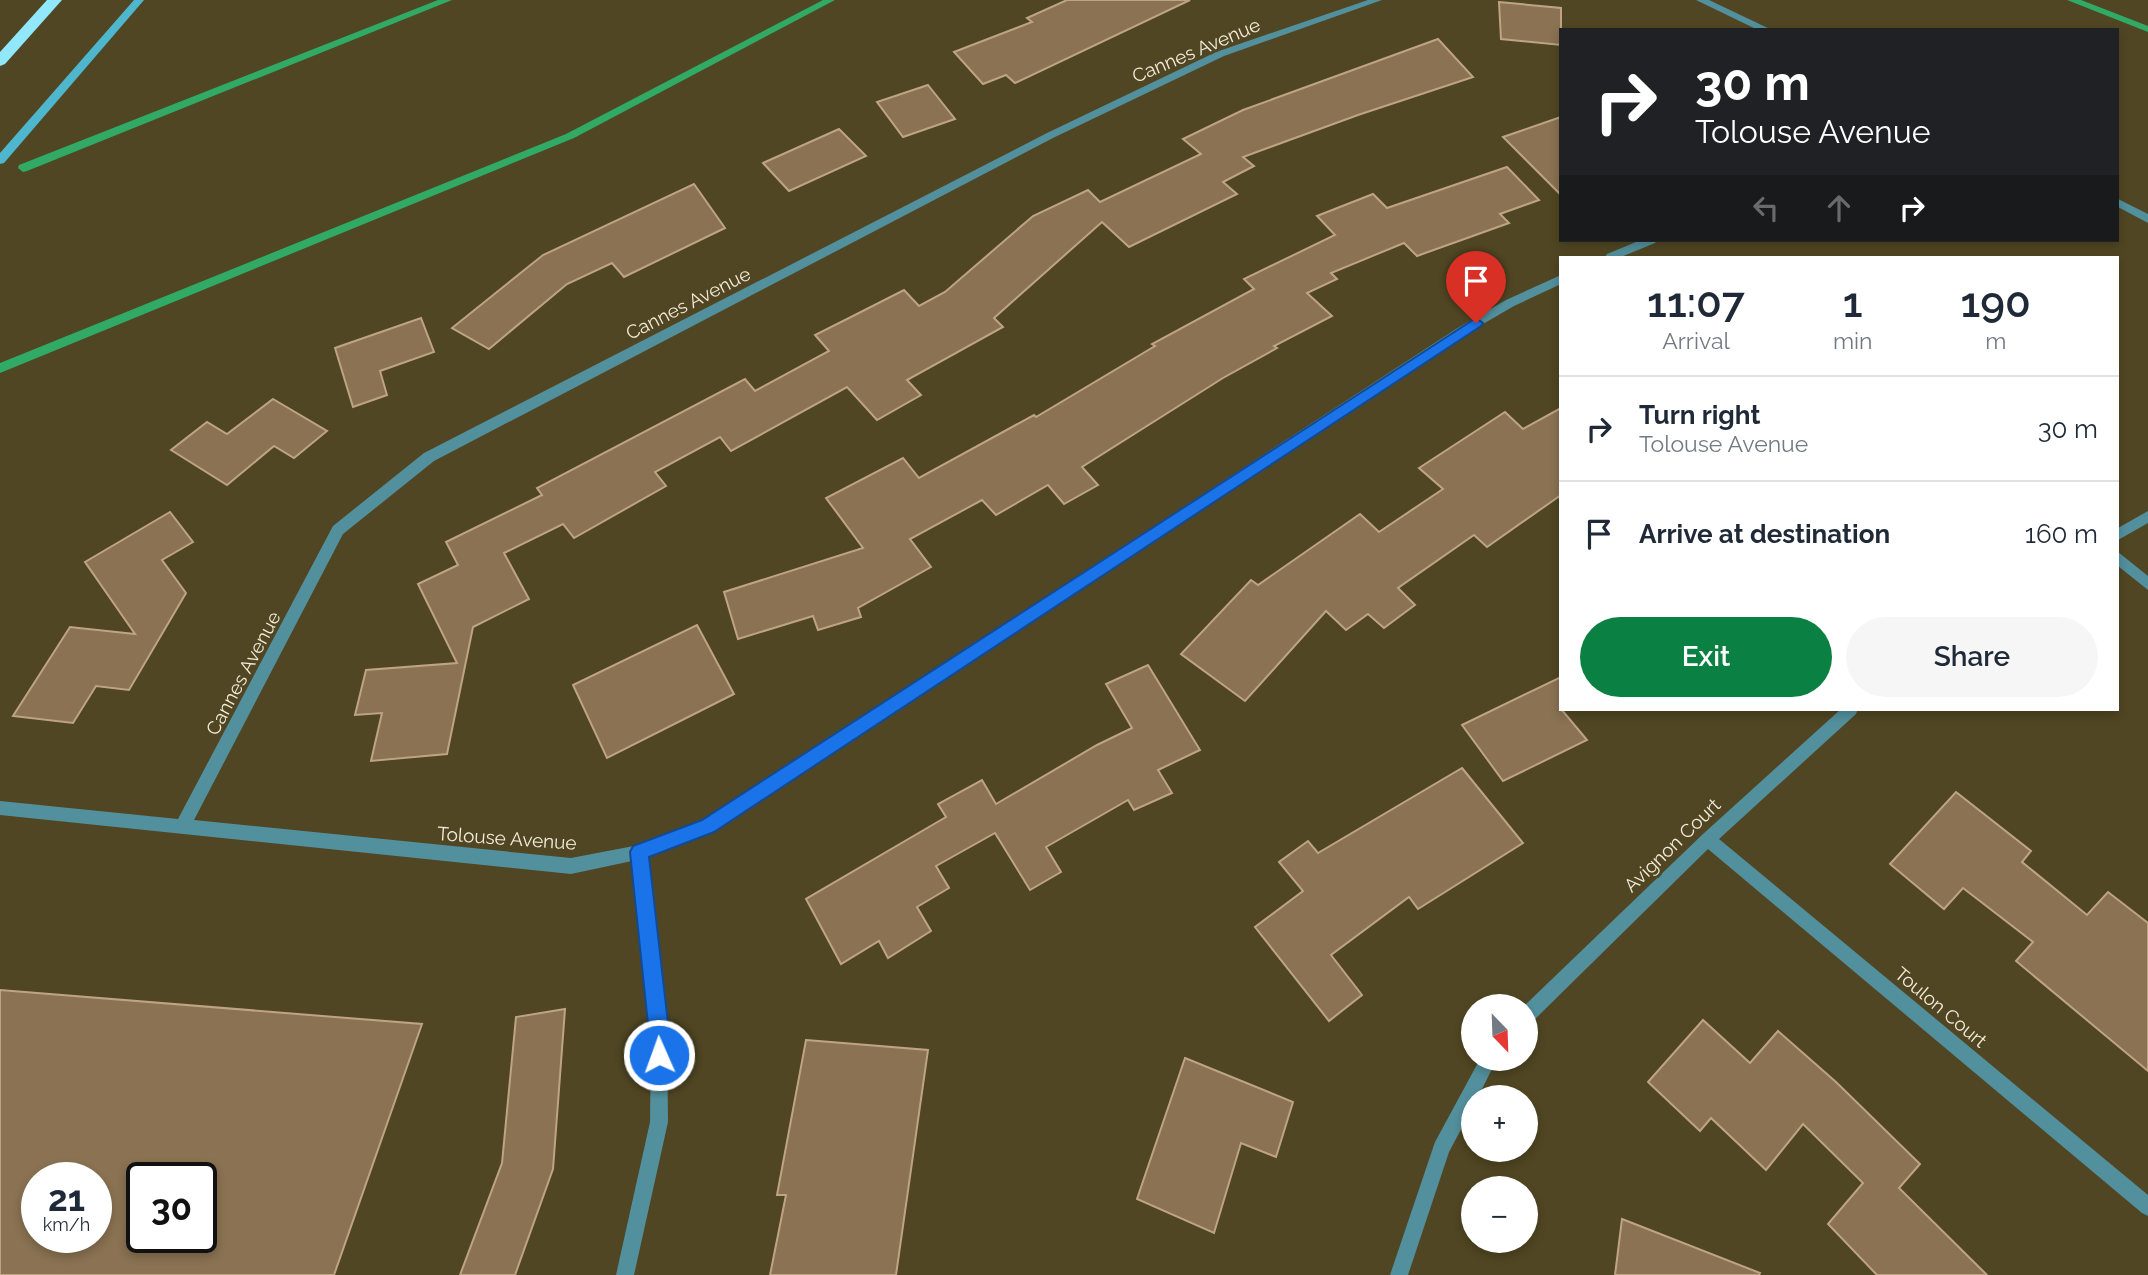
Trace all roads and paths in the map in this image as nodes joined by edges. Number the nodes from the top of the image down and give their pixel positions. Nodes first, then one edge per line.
1 (55, 0) edge
2 (139, 0) edge
3 (1377, 0) edge
4 (1701, 0) edge
5 (1763, 28) edge
6 (0, 61) edge
7 (0, 160) edge
8 (2119, 204) edge
9 (2148, 219) edge
10 (1646, 242) edge
11 (1613, 256) edge
12 (1559, 280) edge
13 (2148, 516) edge
14 (2119, 534) edge
15 (2119, 559) edge
16 (2148, 584) edge
17 (1849, 711) edge
18 (0, 808) edge
19 (182, 827) junction
20 (1708, 839) junction
21 (639, 852) junction
22 (1538, 1004) edge
23 (1483, 1071) edge
24 (2148, 1207) edge
25 (625, 1275) edge
26 (1399, 1275) edge

1 - 6 highway
2 - 7 main road
3 - 19 street, Cannes Avenue
4 - 5 street
8 - 9 street
10 - 11 street
12 - 21 street, Tolouse Avenue
13 - 14 street
15 - 16 street
17 - 20 street, Avignon Court
18 - 19 street, Tolouse Avenue
19 - 21 street, Tolouse Avenue
20 - 22 street, Avignon Court
20 - 24 street, Toulon Court
21 - 25 street
23 - 26 street

